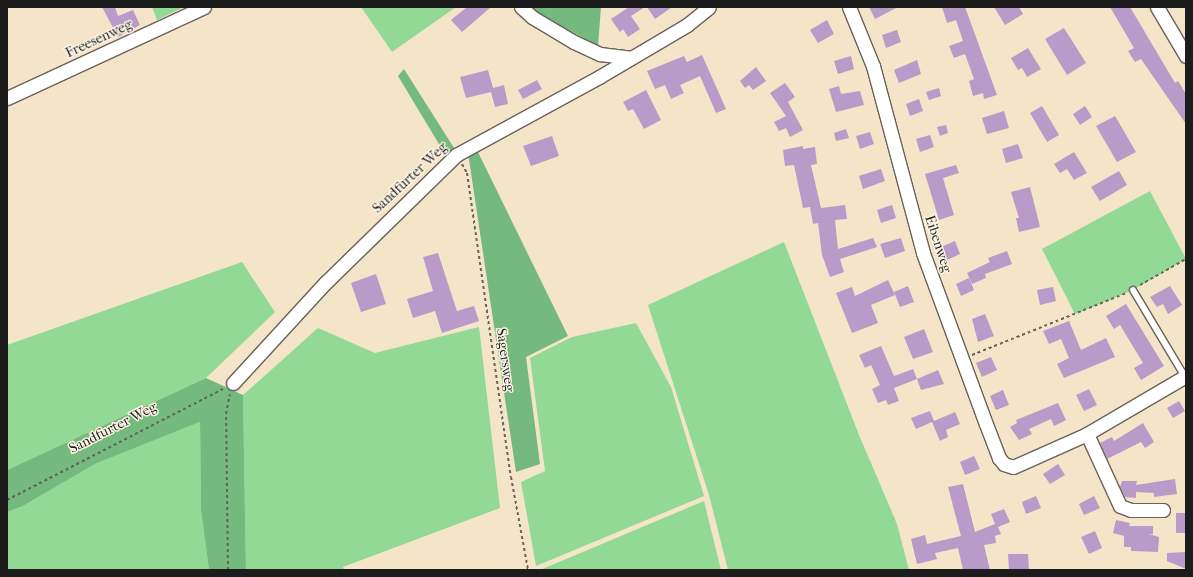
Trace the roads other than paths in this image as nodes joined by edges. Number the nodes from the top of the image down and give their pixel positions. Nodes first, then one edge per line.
1 (204, 7) edge
2 (521, 7) edge
3 (709, 7) edge
4 (849, 7) edge
5 (1157, 7) edge
6 (1186, 56) edge
7 (631, 58) junction
8 (7, 98) edge
9 (1133, 290) road end
10 (1186, 376) edge
11 (233, 383) road end
12 (1087, 434) junction
13 (1163, 510) dead end

1 - 8 street, Freesenweg
2 - 7 street
3 - 7 street, Sandfurter Weg
4 - 12 street, Eibenweg
5 - 6 street
7 - 11 street, Sandfurter Weg
9 - 10 lane
10 - 12 street
12 - 13 street

